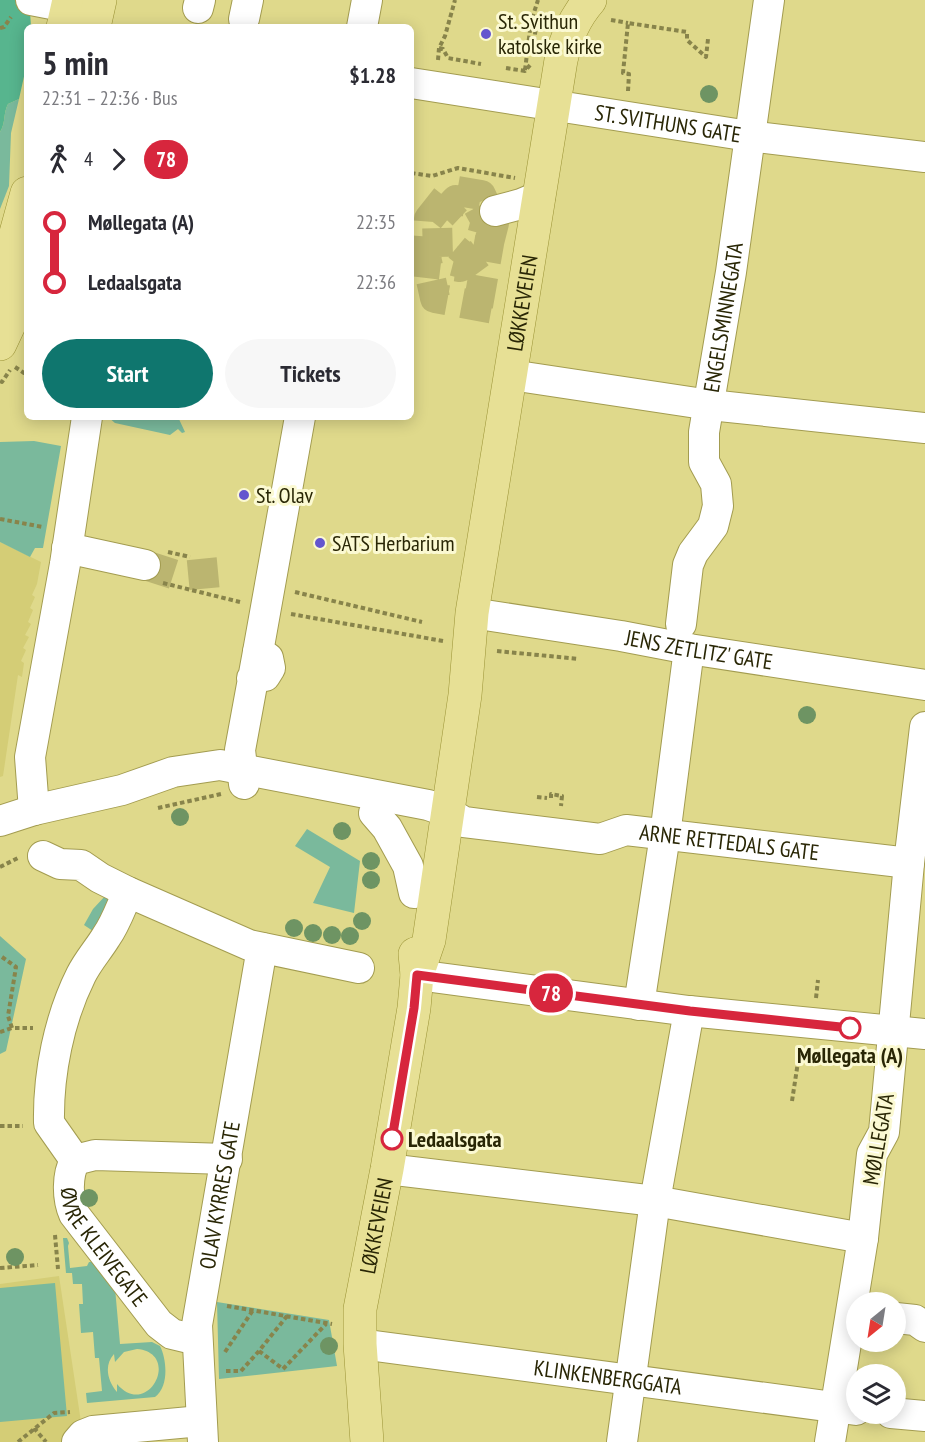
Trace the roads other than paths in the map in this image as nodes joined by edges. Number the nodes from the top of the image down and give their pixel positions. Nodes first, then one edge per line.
1 (31, 0) edge
2 (367, 0) edge
3 (769, 0) edge
4 (589, 6) edge
5 (84, 9) edge
6 (363, 24) edge
7 (414, 83) edge
8 (553, 106) junction
9 (749, 136) junction
10 (925, 157) edge
11 (532, 187) junction
12 (24, 204) edge
13 (495, 211) tunnel mouth
14 (24, 285) edge
15 (0, 291) edge
16 (0, 344) edge
17 (511, 375) junction
18 (710, 405) junction
19 (87, 420) edge
20 (299, 420) edge
21 (925, 428) edge
22 (67, 548) junction
23 (145, 565) tunnel mouth
24 (472, 613) junction
25 (685, 637) junction
26 (925, 684) edge
27 (925, 727) edge
28 (243, 776) junction
29 (34, 810) junction
30 (374, 813) junction
31 (433, 814) junction
32 (0, 821) edge
33 (665, 835) junction
34 (43, 856) dead end
35 (909, 863) junction
36 (123, 889) junction
37 (414, 893) junction
38 (262, 948) junction
39 (359, 968) dead end
40 (417, 975) junction
41 (639, 1005) junction
42 (690, 1011) junction
43 (893, 1032) junction
44 (925, 1034) edge
45 (227, 1159) junction
46 (75, 1160) junction
47 (387, 1169) junction
48 (656, 1202) junction
49 (863, 1238) junction
50 (856, 1292) edge
51 (906, 1319) edge
52 (925, 1327) edge
53 (197, 1340) junction
54 (360, 1344) junction
55 (632, 1380) junction
56 (846, 1409) edge
57 (906, 1414) edge
58 (925, 1416) edge
59 (202, 1432) edge
60 (78, 1442) edge
61 (367, 1442) edge
62 (622, 1442) edge
63 (830, 1442) edge

1 - 5 street
2 - 6 street
3 - 9 street, ENGELSMINNEGATA
4 - 8 main road, LØKKEVEIEN
7 - 8 street, ST. SVITHUNS GATE
8 - 9 street, ST. SVITHUNS GATE
8 - 11 main road, LØKKEVEIEN
9 - 10 street, ST. SVITHUNS GATE
9 - 18 street, ENGELSMINNEGATA
11 - 13 street
11 - 17 main road, LØKKEVEIEN
12 - 15 main road
14 - 16 main road
17 - 18 street
17 - 24 main road, LØKKEVEIEN
18 - 21 street
18 - 25 street, ENGELSMINNEGATA
19 - 22 street
20 - 28 street
22 - 23 street
22 - 29 street
24 - 25 street, JENS ZETLITZ' GATE
24 - 31 main road, LØKKEVEIEN
25 - 26 street, JENS ZETLITZ' GATE
25 - 33 street, ENGELSMINNEGATA
27 - 35 street, MØLLEGATA
28 - 29 street, ARNE RETTEDALS GATE
28 - 30 street, ARNE RETTEDALS GATE
28 - 31 street, ARNE RETTEDALS GATE
29 - 32 street, ARNE RETTEDALS GATE
30 - 31 street, ARNE RETTEDALS GATE
30 - 37 street
31 - 33 street, ARNE RETTEDALS GATE
31 - 37 main road, LØKKEVEIEN
31 - 40 main road, LØKKEVEIEN
33 - 35 street, ARNE RETTEDALS GATE
33 - 41 street, ENGELSMINNEGATA
34 - 36 street
35 - 43 street, MØLLEGATA
36 - 38 street
36 - 46 street, ØVRE KLEIVEGATE
37 - 40 main road, LØKKEVEIEN
38 - 39 street
38 - 45 street, OLAV KYRRES GATE
40 - 41 street
40 - 47 main road, LØKKEVEIEN
41 - 42 street
42 - 43 street
42 - 48 street
43 - 44 street
43 - 49 street, MØLLEGATA
45 - 46 street
45 - 53 street, OLAV KYRRES GATE
46 - 53 street, ØVRE KLEIVEGATE
47 - 48 street
47 - 54 main road, LØKKEVEIEN
48 - 49 street
48 - 55 street
49 - 50 street, MØLLEGATA
51 - 52 street
53 - 59 street, OLAV KYRRES GATE
54 - 55 street, KLINKENBERGGATA
54 - 61 main road, LØKKEVEIEN
55 - 56 street, KLINKENBERGGATA
55 - 62 street
56 - 63 street, MØLLEGATA
57 - 58 street
59 - 60 street

